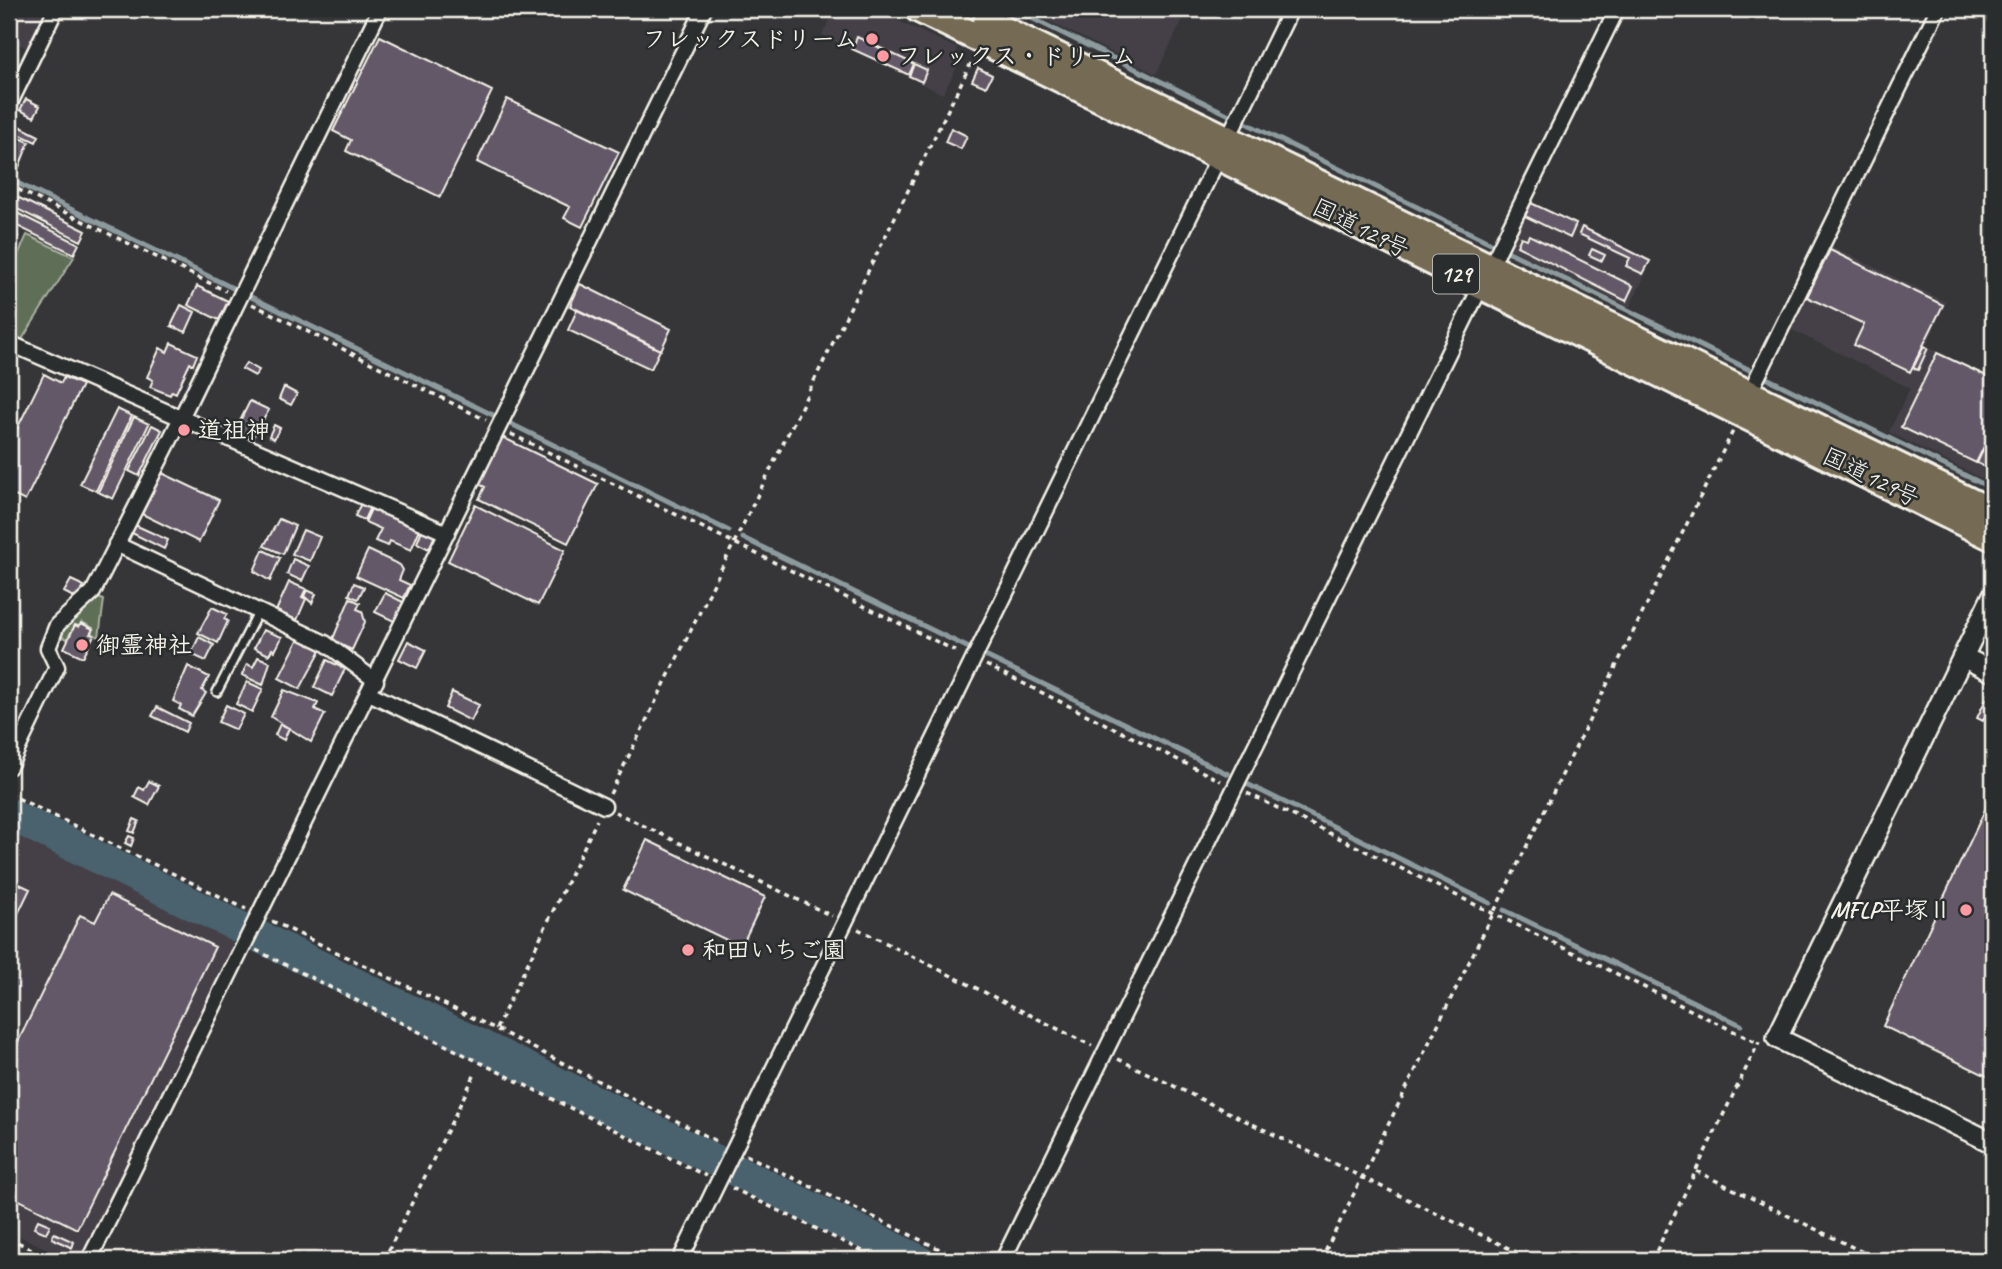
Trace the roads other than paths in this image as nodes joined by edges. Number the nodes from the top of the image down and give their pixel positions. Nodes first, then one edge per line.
1 (56, 9) edge
2 (380, 9) edge
3 (704, 9) edge
4 (919, 9) edge
5 (960, 9) edge
6 (1292, 9) edge
7 (1617, 9) edge
8 (1938, 9) edge
9 (989, 24) edge
10 (9, 105) edge
11 (1231, 133) junction
12 (1492, 261) junction
13 (9, 343) edge
14 (1752, 389) junction
15 (181, 418) junction
16 (1993, 513) edge
17 (447, 533) junction
18 (1993, 537) edge
19 (116, 544) junction
20 (1993, 595) edge
21 (257, 614) junction
22 (1963, 657) junction
23 (1993, 672) edge
24 (373, 687) junction
25 (217, 692) dead end
26 (9, 767) edge
27 (604, 806) road end
28 (1993, 1143) edge
29 (89, 1260) edge
30 (680, 1260) edge
31 (1003, 1260) edge

1 - 10 street
2 - 15 street
3 - 17 street
4 - 9 highway, 国道129号 / 129
5 - 9 highway, 国道129号 / 129
6 - 11 street
7 - 12 street
8 - 14 street
9 - 11 highway, 国道129号 / 129
11 - 12 highway, 国道129号 / 129
11 - 30 street
12 - 14 highway, 国道129号 / 129
12 - 31 street
13 - 15 street
14 - 16 highway, 国道129号 / 129
14 - 18 highway, 国道129号 / 129
15 - 17 street
15 - 19 street
17 - 24 street
19 - 21 street
19 - 26 street
20 - 22 street
21 - 24 street
21 - 25 lane
22 - 23 street
22 - 28 street
24 - 27 street
24 - 29 street

